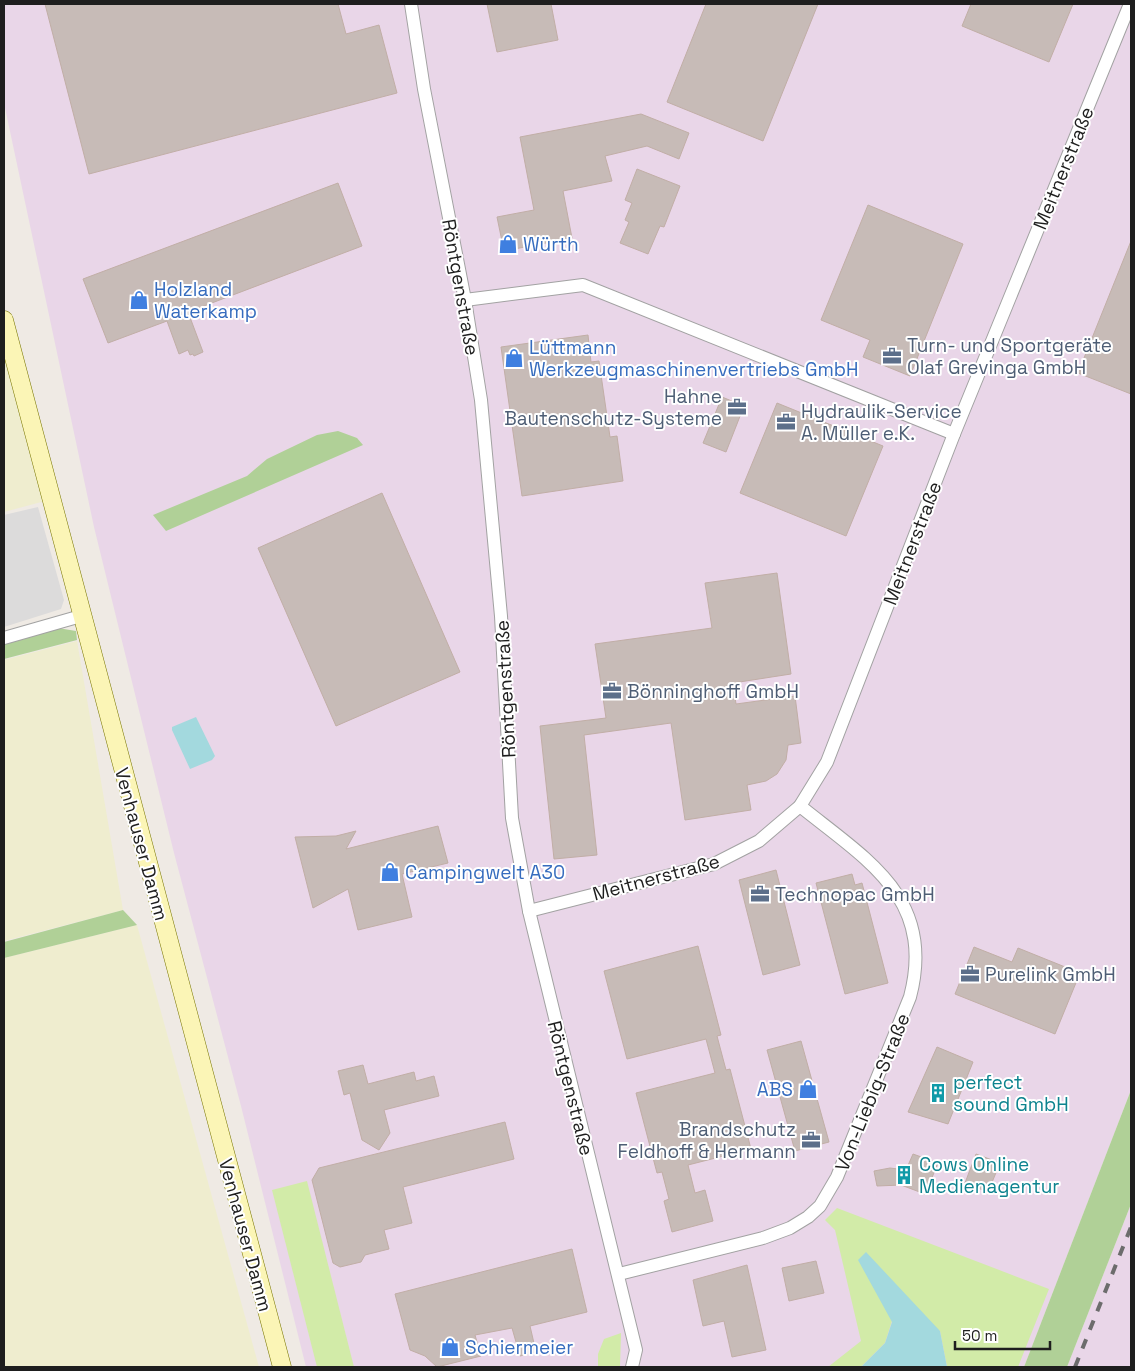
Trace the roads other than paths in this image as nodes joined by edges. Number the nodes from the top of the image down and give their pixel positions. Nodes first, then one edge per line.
1 (410, 4) edge
2 (1130, 4) edge
3 (466, 300) junction
4 (4, 320) edge
5 (954, 434) junction
6 (82, 616) junction
7 (4, 638) edge
8 (800, 806) junction
9 (529, 911) junction
10 (618, 1274) junction
11 (282, 1367) edge
12 (632, 1367) edge

1 - 3 street, Röntgenstraße
2 - 5 street, Meitnerstraße
3 - 5 street
3 - 9 street, Röntgenstraße
4 - 6 main road, Venhauser Damm
5 - 8 street, Meitnerstraße
6 - 7 street
6 - 11 main road, Venhauser Damm
8 - 9 street, Meitnerstraße
8 - 10 street, Von-Liebig-Straße
9 - 10 street, Röntgenstraße
10 - 12 street, Röntgenstraße

